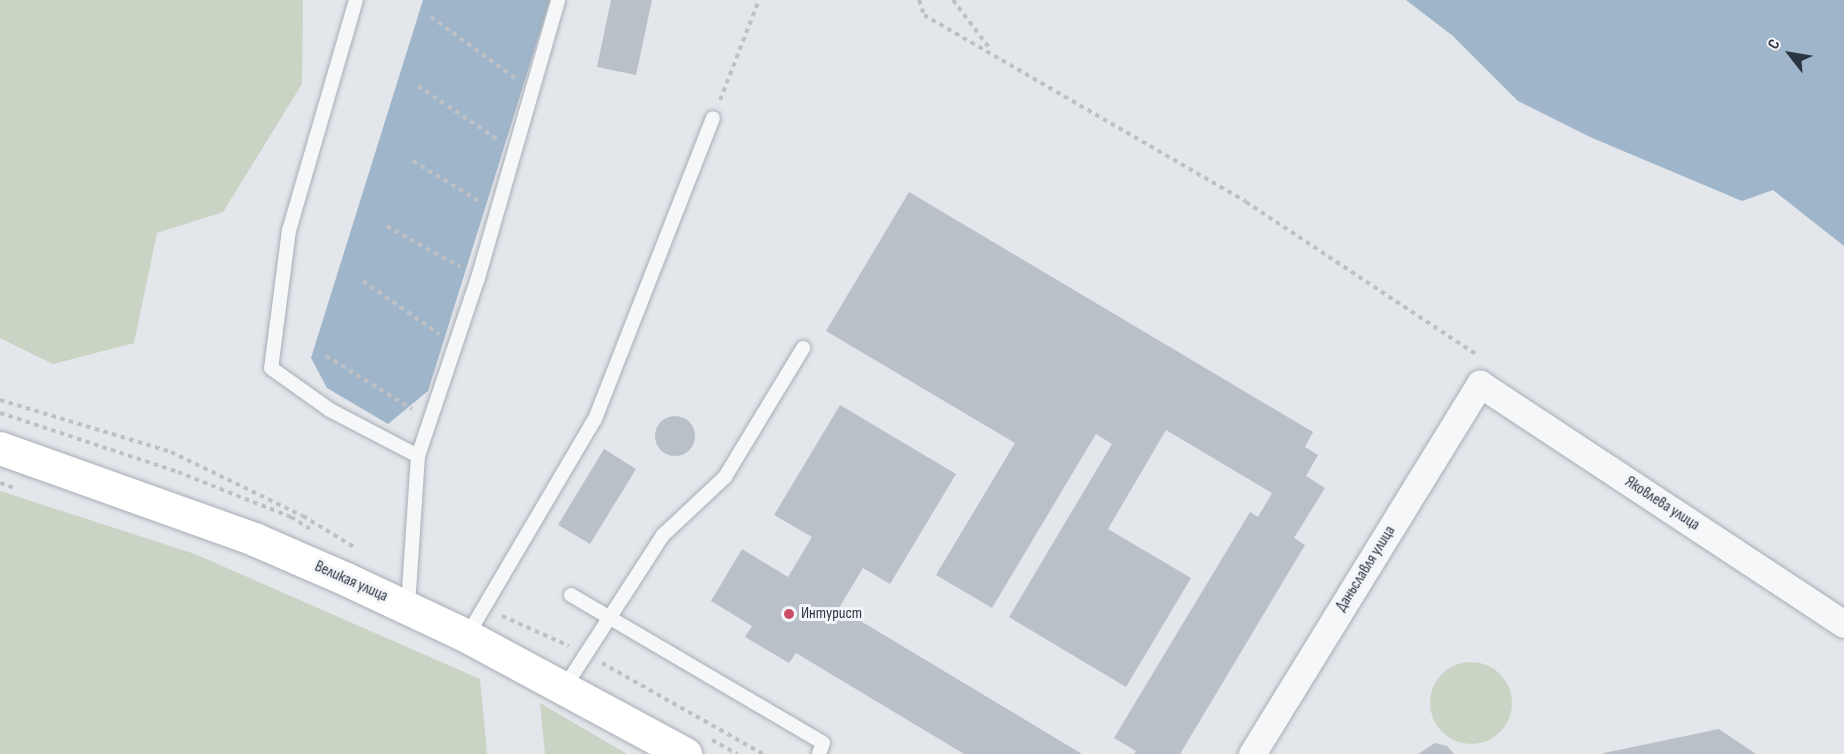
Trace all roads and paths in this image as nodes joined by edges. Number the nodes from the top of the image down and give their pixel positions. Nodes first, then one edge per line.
1 (356, 0) edge
2 (558, 0) edge
3 (759, 0) edge
4 (919, 0) edge
5 (953, 0) edge
6 (431, 17) dead end
7 (993, 53) junction
8 (418, 86) dead end
9 (533, 91) junction
10 (713, 118) joint
11 (515, 151) junction
12 (413, 161) dead end
13 (497, 212) junction
14 (387, 226) dead end
15 (478, 278) junction
16 (363, 281) dead end
17 (455, 346) junction
18 (803, 348) dead end
19 (326, 356) dead end
20 (1481, 371) junction
21 (0, 400) edge
22 (429, 420) junction
23 (0, 448) edge
24 (418, 456) junction
25 (361, 551) dead end
26 (571, 595) dead end
27 (408, 608) junction
28 (608, 617) junction
29 (1844, 624) edge
30 (467, 636) junction
31 (564, 688) junction
32 (685, 754) edge
33 (819, 754) edge
34 (1252, 754) edge

1 - 24 lane
2 - 9 lane
3 - 10 path
4 - 7 path
5 - 7 path
6 - 9 path
7 - 20 path
8 - 11 path
9 - 11 lane
10 - 30 lane
11 - 13 lane
12 - 13 path
13 - 15 lane
14 - 15 path
15 - 17 lane
16 - 17 path
17 - 22 lane
18 - 28 lane
19 - 22 path
20 - 29 street, Яковлева улица
20 - 34 street, Даньславля улица
21 - 25 path
22 - 24 lane
23 - 27 main road, Великая улица
24 - 27 lane
26 - 28 lane
27 - 30 main road, Великая улица
28 - 31 lane
28 - 33 lane
30 - 31 main road, Великая улица
31 - 32 main road, Великая улица

